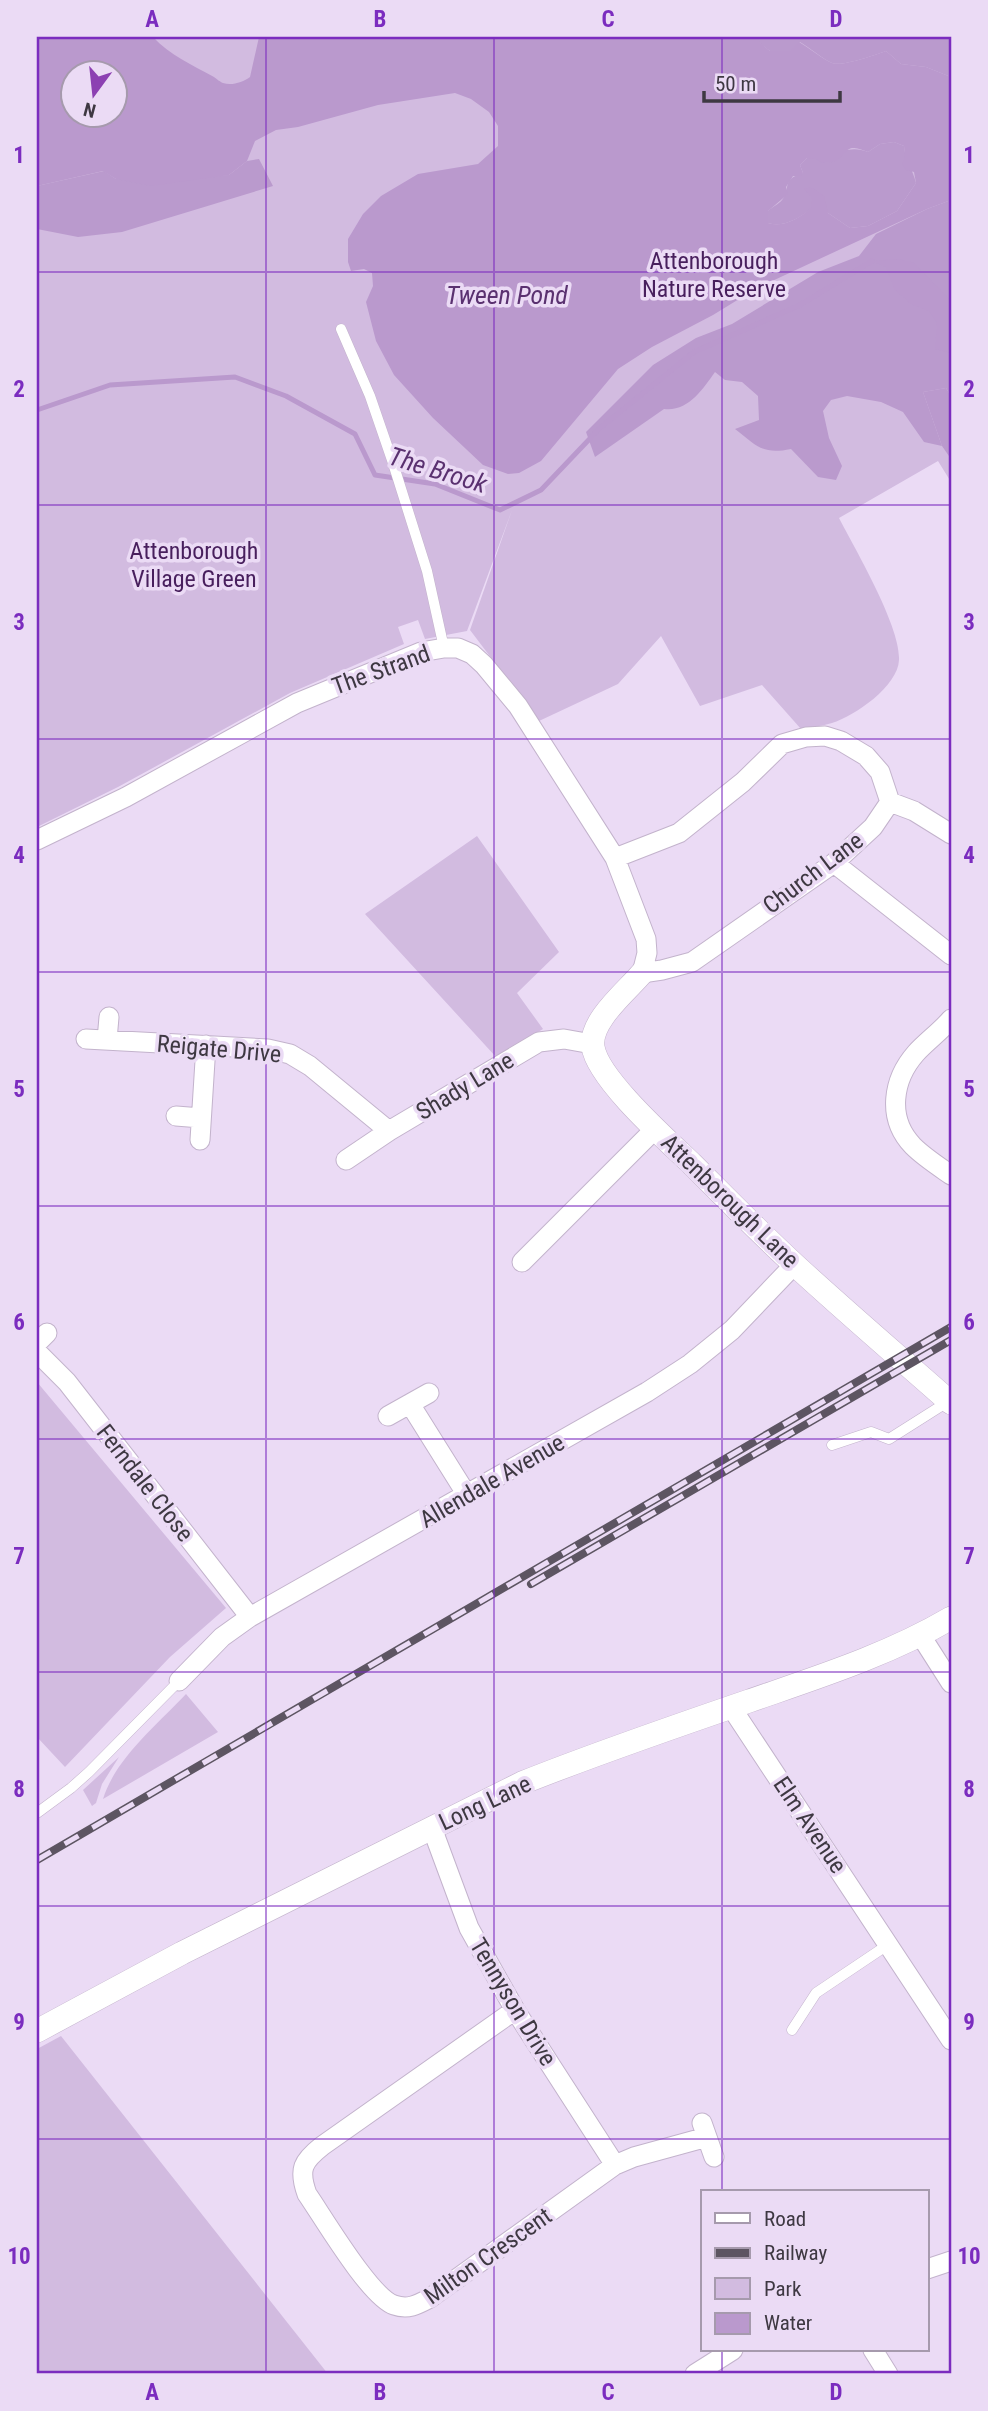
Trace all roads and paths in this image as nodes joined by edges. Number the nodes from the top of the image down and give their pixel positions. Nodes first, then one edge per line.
1 (341, 329) dead end
2 (443, 648) junction
3 (890, 802) junction
4 (951, 834) edge
5 (37, 839) edge
6 (615, 858) junction
7 (834, 863) junction
8 (951, 955) edge
9 (642, 973) junction
10 (108, 1017) dead end
11 (951, 1019) edge
12 (86, 1039) dead end
13 (107, 1040) junction
14 (592, 1044) junction
15 (206, 1045) junction
16 (177, 1116) dead end
17 (201, 1118) junction
18 (655, 1129) junction
19 (388, 1131) junction
20 (200, 1140) dead end
21 (346, 1160) dead end
22 (951, 1175) edge
23 (525, 1253) dead end
24 (794, 1265) junction
25 (37, 1352) edge
26 (429, 1392) dead end
27 (950, 1402) edge
28 (410, 1404) junction
29 (388, 1416) dead end
30 (832, 1444) dead end
31 (467, 1495) junction
32 (250, 1617) junction
33 (951, 1618) edge
34 (920, 1636) junction
35 (179, 1681) joint
36 (951, 1683) edge
37 (731, 1707) junction
38 (37, 1813) edge
39 (432, 1828) junction
40 (889, 1944) junction
41 (515, 2010) junction
42 (792, 2030) dead end
43 (37, 2031) edge
44 (951, 2040) edge
45 (714, 2157) dead end
46 (615, 2165) junction
47 (951, 2261) edge
48 (928, 2269) edge
49 (730, 2352) edge
50 (874, 2352) edge
51 (695, 2374) edge
52 (888, 2374) edge

1 - 2 lane
2 - 5 street, The Strand
2 - 6 street, The Strand
3 - 4 street
3 - 6 street
3 - 7 street, Church Lane
6 - 9 street, The Strand
7 - 8 street
7 - 9 street, Church Lane
9 - 14 street
10 - 13 street
11 - 22 street
12 - 13 street, Reigate Drive
13 - 15 street, Reigate Drive
14 - 18 street, Attenborough Lane
14 - 19 street, Shady Lane
15 - 17 street
15 - 19 street, Reigate Drive
16 - 17 street
17 - 20 street
18 - 23 street
18 - 24 street, Attenborough Lane
19 - 21 street, Shady Lane
24 - 27 street, Attenborough Lane
24 - 31 street, Allendale Avenue
25 - 32 street, Ferndale Close
26 - 28 street
27 - 30 lane
28 - 29 street
28 - 31 street
31 - 32 street, Allendale Avenue
32 - 35 street, Allendale Avenue
33 - 34 street, Long Lane
34 - 36 street
34 - 37 street, Long Lane
35 - 38 lane
37 - 39 street, Long Lane
37 - 40 street, Elm Avenue
39 - 41 street, Tennyson Drive
39 - 43 street, Long Lane
40 - 42 lane
40 - 44 street, Elm Avenue
41 - 46 street, Tennyson Drive
41 - 46 street, Milton Crescent
45 - 46 street, Milton Crescent
47 - 48 street
49 - 51 street
50 - 52 street

